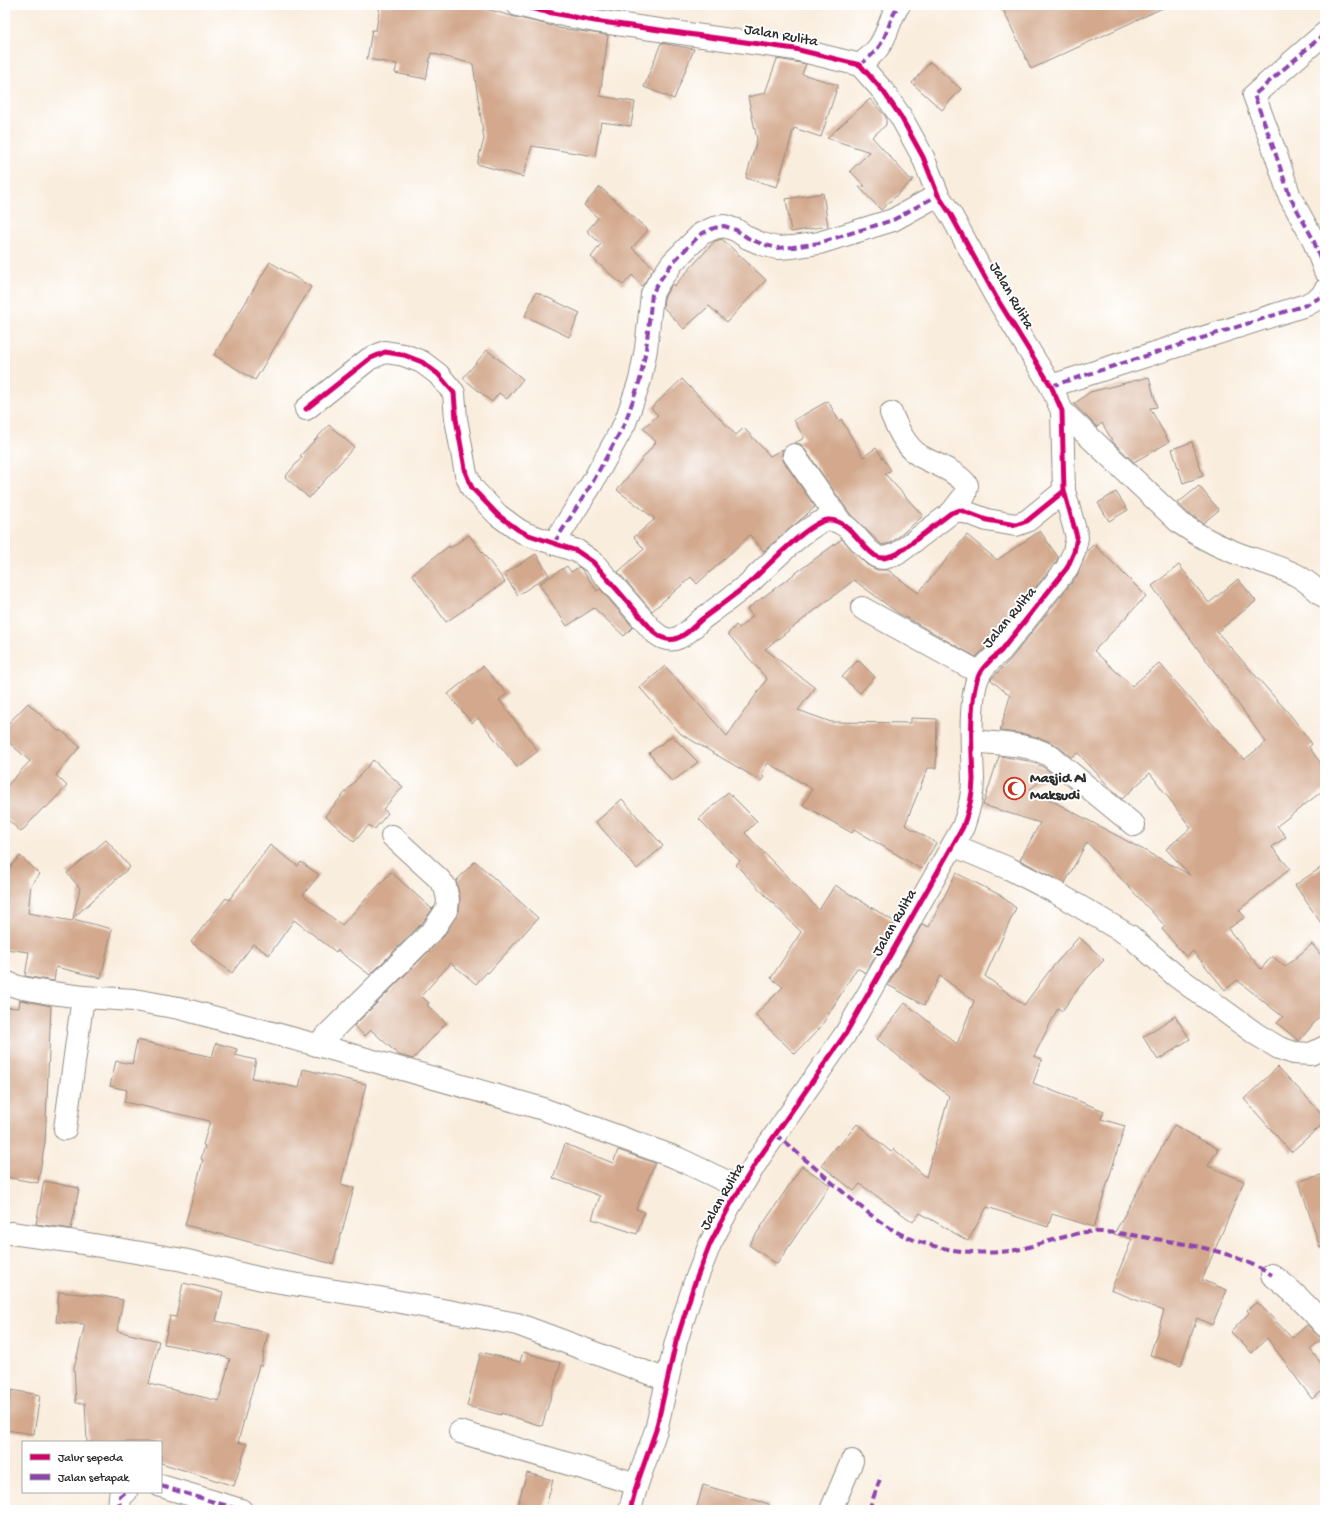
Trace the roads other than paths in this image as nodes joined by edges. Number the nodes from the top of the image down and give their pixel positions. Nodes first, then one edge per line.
1 (518, 5) edge
2 (899, 5) edge
3 (1325, 33) edge
4 (860, 65) junction
5 (938, 195) junction
6 (1325, 271) edge
7 (1325, 290) edge
8 (1051, 386) junction
9 (306, 409) dead end
10 (1062, 412) junction
11 (891, 413) dead end
12 (794, 455) dead end
13 (1064, 490) junction
14 (951, 513) junction
15 (842, 524) junction
16 (554, 543) junction
17 (1325, 597) edge
18 (862, 608) dead end
19 (980, 673) junction
20 (972, 741) junction
21 (1134, 825) dead end
22 (392, 836) dead end
23 (953, 845) junction
24 (5, 982) edge
25 (83, 997) junction
26 (317, 1045) junction
27 (1325, 1047) edge
28 (65, 1129) dead end
29 (740, 1188) junction
30 (11, 1233) dead end
31 (1272, 1275) dead end
32 (1325, 1326) edge
33 (667, 1380) junction
34 (460, 1432) dead end
35 (852, 1461) dead end
36 (637, 1484) junction
37 (162, 1486) edge
38 (124, 1493) edge
39 (119, 1510) edge
40 (241, 1510) edge
41 (630, 1510) edge
42 (831, 1510) edge

1 - 4 street, Jalan Rulita
2 - 4 street
3 - 6 street
4 - 5 street, Jalan Rulita
5 - 8 street, Jalan Rulita
5 - 16 street
7 - 8 street
8 - 10 street, Jalan Rulita
9 - 16 street
10 - 13 street, Jalan Rulita
10 - 17 street
11 - 14 street
12 - 15 street
13 - 14 street
13 - 19 street, Jalan Rulita
14 - 15 street
15 - 16 street
18 - 19 street
19 - 20 street, Jalan Rulita
20 - 21 street
20 - 23 street, Jalan Rulita
22 - 26 street
23 - 27 street
23 - 29 street, Jalan Rulita
24 - 25 street
25 - 26 street
25 - 28 street
26 - 29 street
29 - 33 street, Jalan Rulita
30 - 33 street
31 - 32 street
33 - 36 street, Jalan Rulita
34 - 36 street
35 - 42 street
36 - 41 street, Jalan Rulita
37 - 40 street
38 - 39 street

